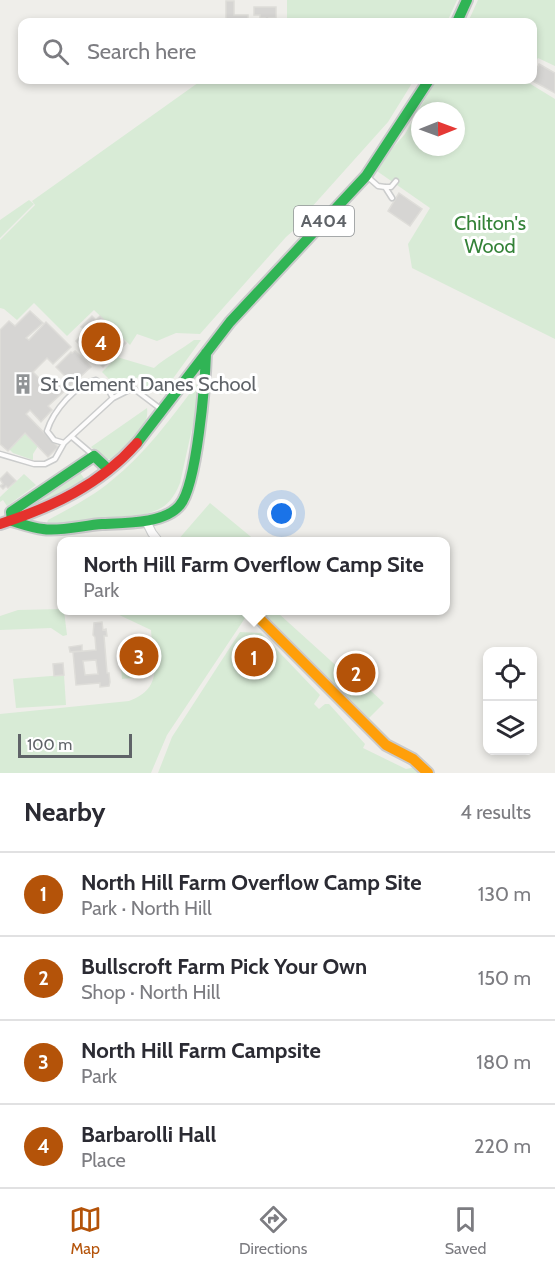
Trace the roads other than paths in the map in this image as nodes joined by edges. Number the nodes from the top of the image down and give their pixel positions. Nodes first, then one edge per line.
1 (467, 0) edge
2 (459, 18) edge
3 (426, 84) edge
4 (366, 176) junction
5 (396, 181) dead end
6 (385, 187) junction
7 (392, 198) dead end
8 (206, 353) junction
9 (113, 398) junction
10 (163, 411) junction
11 (72, 437) junction
12 (64, 444) junction
13 (0, 454) edge
14 (94, 456) junction
15 (108, 469) junction
16 (12, 521) junction
17 (146, 521) junction
18 (0, 524) edge
19 (155, 537) edge
20 (256, 615) edge
21 (428, 773) edge

1 - 2 street
3 - 4 street, A404
4 - 6 lane
4 - 8 street, A404
5 - 6 lane
6 - 7 lane
8 - 10 street, A404
8 - 17 street
9 - 10 lane
9 - 11 lane
9 - 12 lane
10 - 15 street, A404
11 - 12 lane
11 - 14 lane
12 - 13 lane
14 - 15 street
14 - 16 street
15 - 16 street, A404
16 - 17 street
16 - 18 street, A404
17 - 19 street
20 - 21 street

